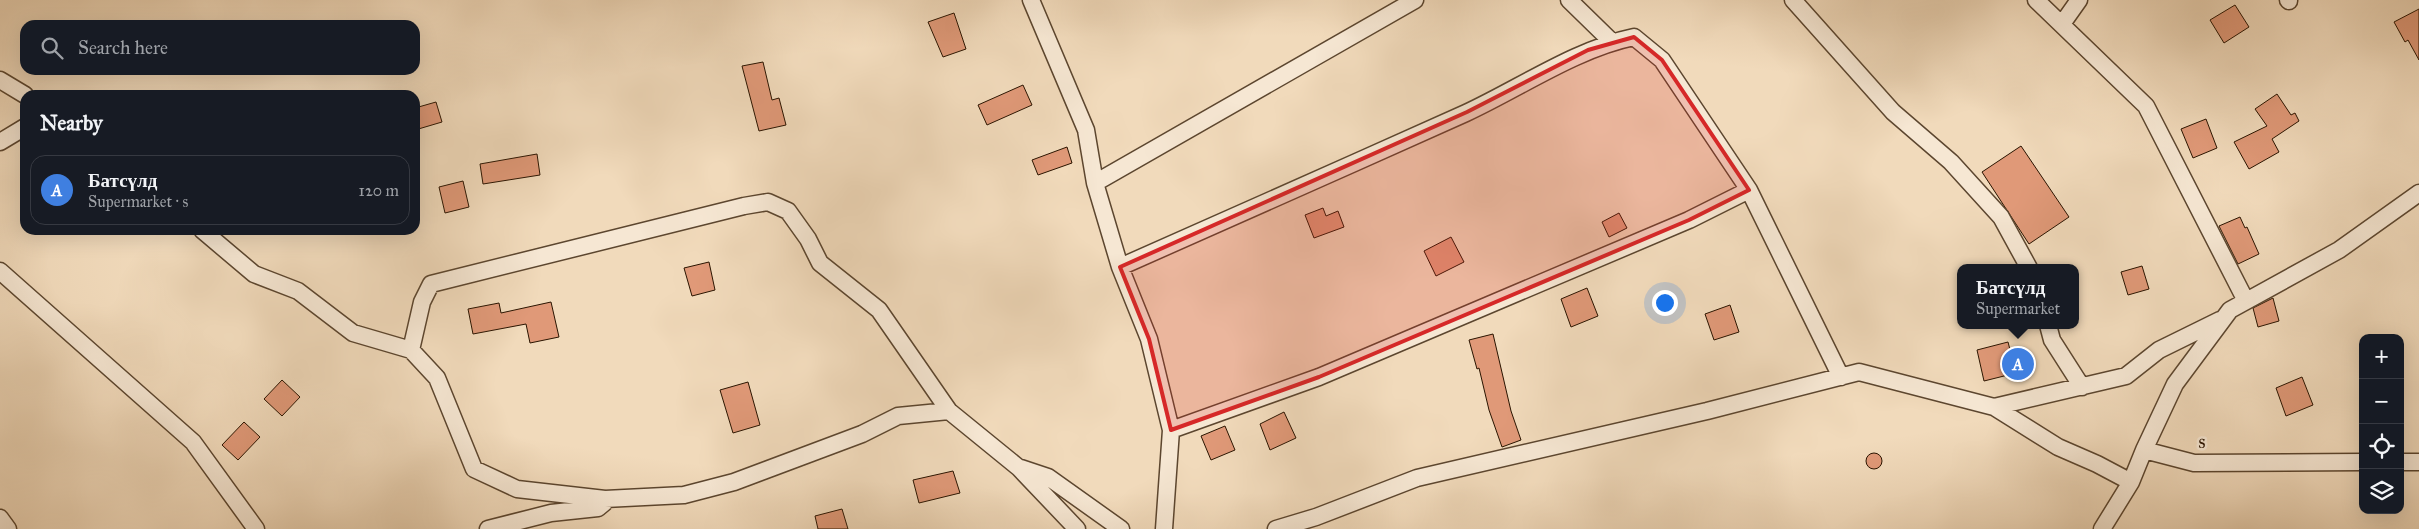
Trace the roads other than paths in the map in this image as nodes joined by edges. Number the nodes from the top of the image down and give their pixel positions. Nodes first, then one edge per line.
1 (1030, 0) edge
2 (1415, 0) edge
3 (1569, 0) edge
4 (1793, 0) edge
5 (2036, 0) edge
6 (2079, 0) edge
7 (2062, 24) junction
8 (1611, 42) junction
9 (0, 80) edge
10 (20, 92) edge
11 (20, 130) edge
12 (0, 142) edge
13 (1095, 183) junction
14 (1749, 190) junction
15 (2419, 193) edge
16 (208, 235) edge
17 (2027, 264) edge
18 (1120, 267) junction
19 (0, 272) edge
20 (2246, 302) junction
21 (2224, 318) junction
22 (2049, 329) edge
23 (411, 350) junction
24 (1841, 377) junction
25 (2082, 387) junction
26 (1994, 407) junction
27 (949, 411) junction
28 (1171, 430) junction
29 (2144, 450) junction
30 (2359, 462) edge
31 (2404, 462) edge
32 (2419, 462) edge
33 (1019, 468) junction
34 (2131, 482) junction
35 (610, 499) junction
36 (0, 518) edge
37 (8, 529) edge
38 (239, 529) edge
39 (250, 529) edge
40 (256, 529) edge
41 (488, 529) edge
42 (1078, 529) edge
43 (1121, 529) edge
44 (1164, 529) edge
45 (1276, 529) edge
46 (2102, 529) edge

1 - 13 street
2 - 13 street
3 - 8 street
4 - 17 street
5 - 7 street
6 - 7 street
7 - 20 street
8 - 14 street
8 - 18 street
9 - 10 street
11 - 12 street
13 - 18 street
14 - 24 street
14 - 28 street
15 - 20 street
16 - 23 street
18 - 28 street
19 - 40 street
20 - 21 street
21 - 25 street
21 - 29 street
22 - 25 street
23 - 27 street
23 - 35 street
24 - 26 street
24 - 45 street
25 - 26 street
26 - 34 street
27 - 33 street
27 - 35 street
28 - 44 street
29 - 30 street, s
29 - 34 street
31 - 32 street
33 - 42 street
33 - 43 street
34 - 46 street
35 - 41 street
36 - 37 street
38 - 39 street

